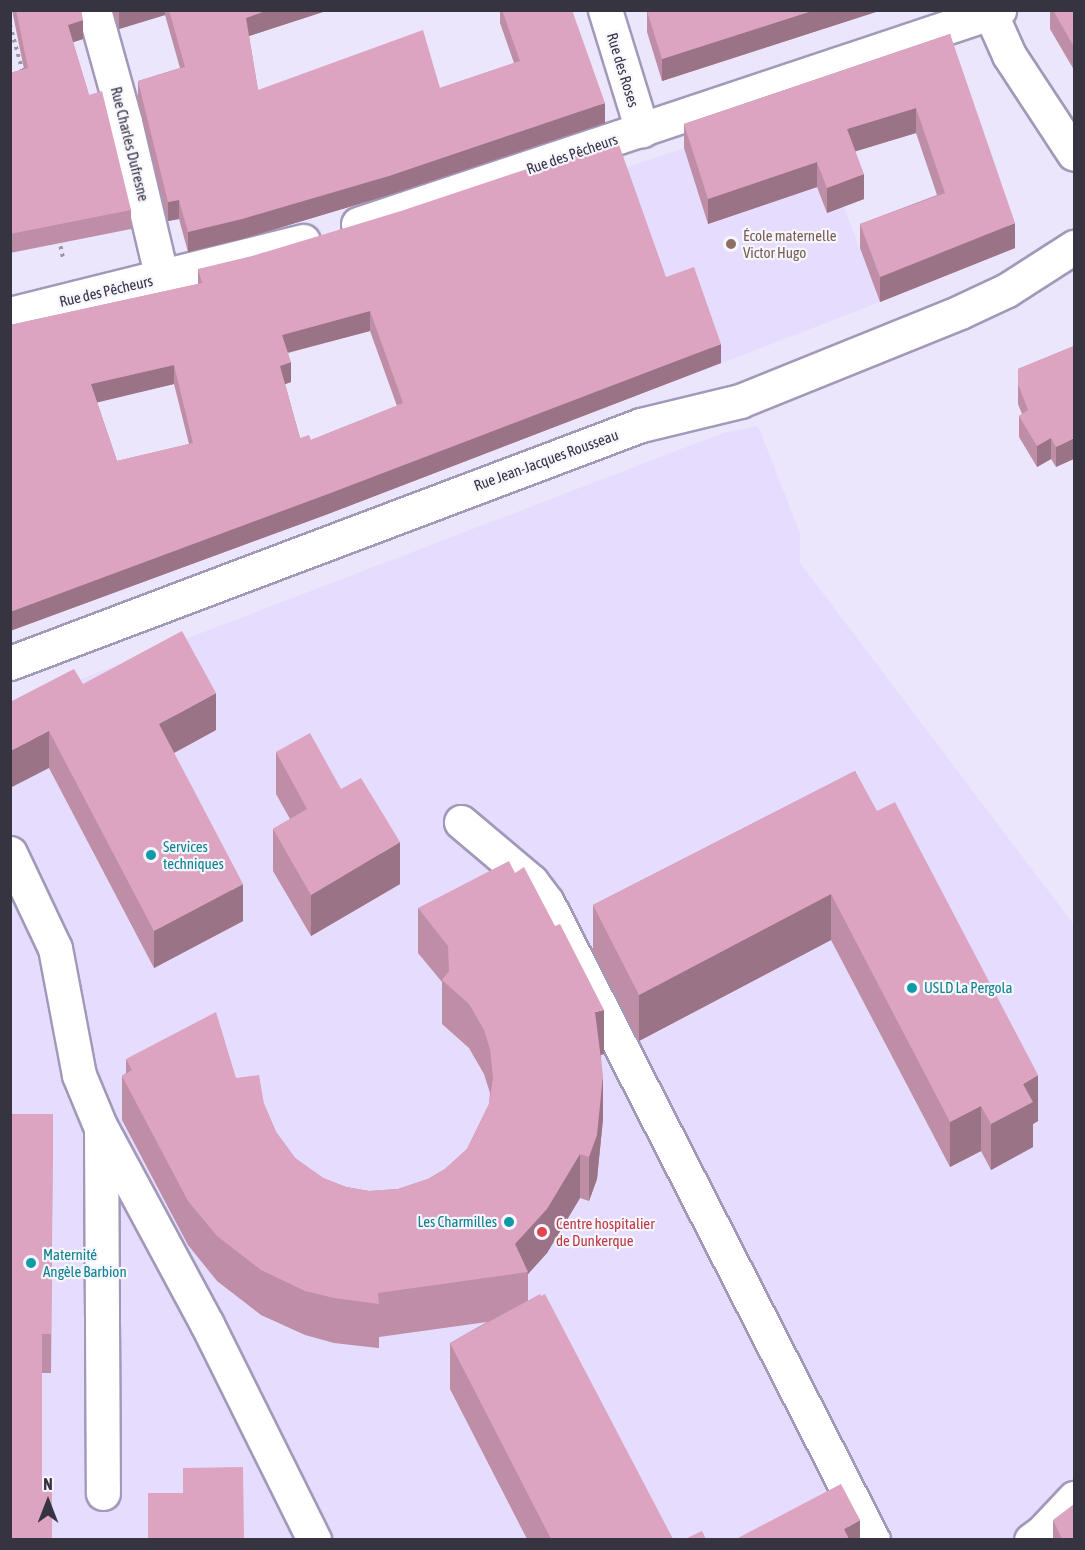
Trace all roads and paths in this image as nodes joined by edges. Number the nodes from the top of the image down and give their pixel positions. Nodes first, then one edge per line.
1 (94, 10) edge
2 (604, 10) edge
3 (993, 12) edge
4 (10, 25) edge
5 (24, 80) edge
6 (642, 130) junction
7 (1074, 154) edge
8 (57, 231) edge
9 (1074, 247) edge
10 (162, 278) junction
11 (72, 300) junction
12 (10, 314) edge
13 (10, 663) edge
14 (461, 822) dead end
15 (10, 853) edge
16 (101, 1128) junction
17 (103, 1493) dead end
18 (1074, 1498) edge
19 (314, 1539) edge
20 (873, 1539) edge
21 (1031, 1539) edge

1 - 10 street, Rue Charles Dufresne
2 - 6 street, Rue des Roses
3 - 6 street, Rue des Pêcheurs
3 - 7 street
4 - 5 path
6 - 10 street, Rue des Pêcheurs
8 - 11 path
9 - 13 street, Rue Jean-Jacques Rousseau
10 - 11 street, Rue des Pêcheurs
11 - 12 street, Rue des Pêcheurs
14 - 20 street
15 - 16 street
16 - 17 street
16 - 19 street
18 - 21 street

